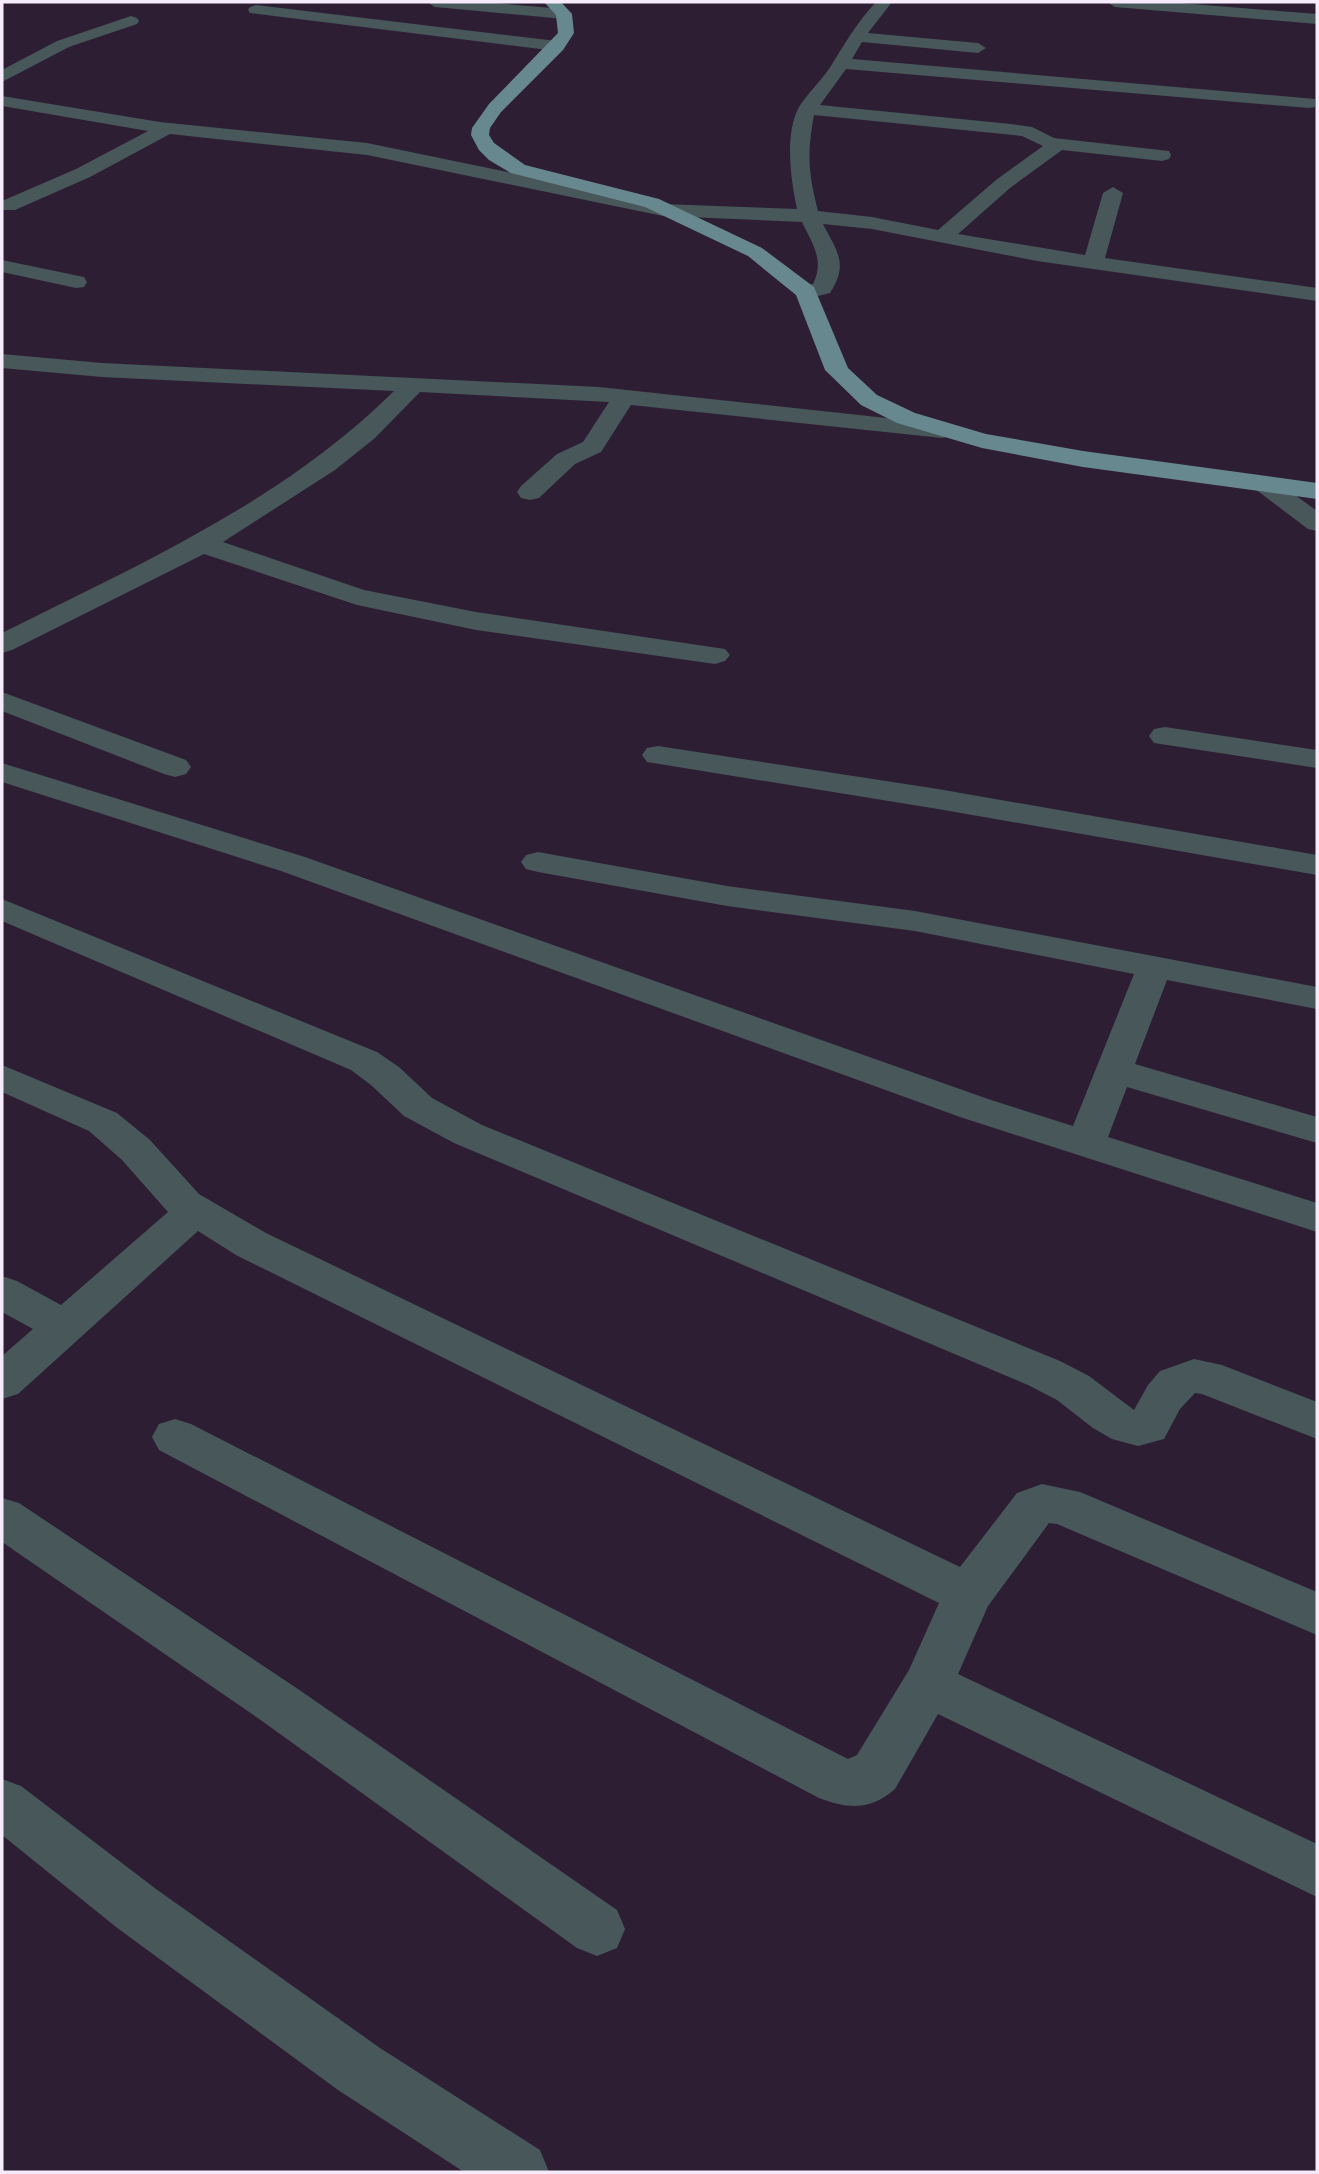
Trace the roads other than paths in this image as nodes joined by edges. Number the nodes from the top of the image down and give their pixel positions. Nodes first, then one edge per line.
1 (435, 2) edge
2 (884, 2) edge
3 (1115, 2) edge
4 (561, 6) edge
5 (1222, 6) edge
6 (256, 10) dead end
7 (131, 21) dead end
8 (1314, 24) edge
9 (857, 37) junction
10 (557, 46) junction
11 (991, 50) dead end
12 (841, 63) junction
13 (2, 77) edge
14 (2, 101) edge
15 (1309, 103) dead end
16 (807, 109) junction
17 (167, 128) junction
18 (1058, 144) junction
19 (1162, 155) dead end
20 (1113, 193) dead end
21 (9, 206) dead end
22 (679, 210) junction
23 (809, 216) junction
24 (942, 237) junction
25 (1093, 263) junction
26 (2, 266) edge
27 (76, 282) dead end
28 (814, 290) junction
29 (1317, 295) edge
30 (2, 361) edge
31 (415, 384) junction
32 (625, 396) junction
33 (942, 431) junction
34 (1317, 481) edge
35 (1264, 484) junction
36 (1317, 491) edge
37 (530, 492) dead end
38 (1317, 523) edge
39 (202, 544) junction
40 (2, 644) edge
41 (715, 655) dead end
42 (2, 701) edge
43 (1165, 736) dead end
44 (658, 755) dead end
45 (1317, 759) edge
46 (175, 767) dead end
47 (2, 772) edge
48 (538, 862) dead end
49 (1317, 865) edge
50 (2, 909) edge
51 (1156, 966) junction
52 (1317, 999) edge
53 (1115, 1071) junction
54 (2, 1077) edge
55 (1317, 1130) edge
56 (1085, 1144) junction
57 (195, 1211) junction
58 (1317, 1218) edge
59 (2, 1292) edge
60 (64, 1327) junction
61 (2, 1382) edge
62 (1317, 1421) edge
63 (175, 1437) dead end
64 (2, 1517) edge
65 (968, 1594) junction
66 (1317, 1614) edge
67 (928, 1684) junction
68 (2, 1803) edge
69 (1317, 1871) edge
70 (597, 1929) dead end
71 (518, 2172) edge

1 - 4 street
2 - 9 street
3 - 5 street
4 - 10 main road
4 - 22 main road
5 - 8 street
6 - 10 street
7 - 13 street
9 - 11 street
9 - 12 street
10 - 22 main road
12 - 15 street
12 - 16 street
14 - 17 street
16 - 18 street
16 - 23 street
17 - 21 street
17 - 22 street
18 - 19 street
18 - 24 street
20 - 25 street
22 - 23 street
22 - 28 main road
23 - 24 street
23 - 28 street
24 - 25 street
25 - 29 street
26 - 27 street
28 - 33 main road
28 - 34 main road
30 - 31 street
31 - 32 street
31 - 39 street
32 - 33 street
32 - 37 street
33 - 35 main road
35 - 36 main road
35 - 38 street
39 - 40 street
39 - 41 street
42 - 46 street
43 - 45 street
44 - 49 street
47 - 56 street
48 - 51 street
50 - 62 street
51 - 52 street
51 - 53 street
53 - 55 street
53 - 56 street
54 - 57 street
56 - 58 street
57 - 60 street
57 - 65 street
59 - 60 street
60 - 61 street
63 - 67 street
64 - 70 street
65 - 66 street
65 - 67 street
67 - 69 street
68 - 71 street

